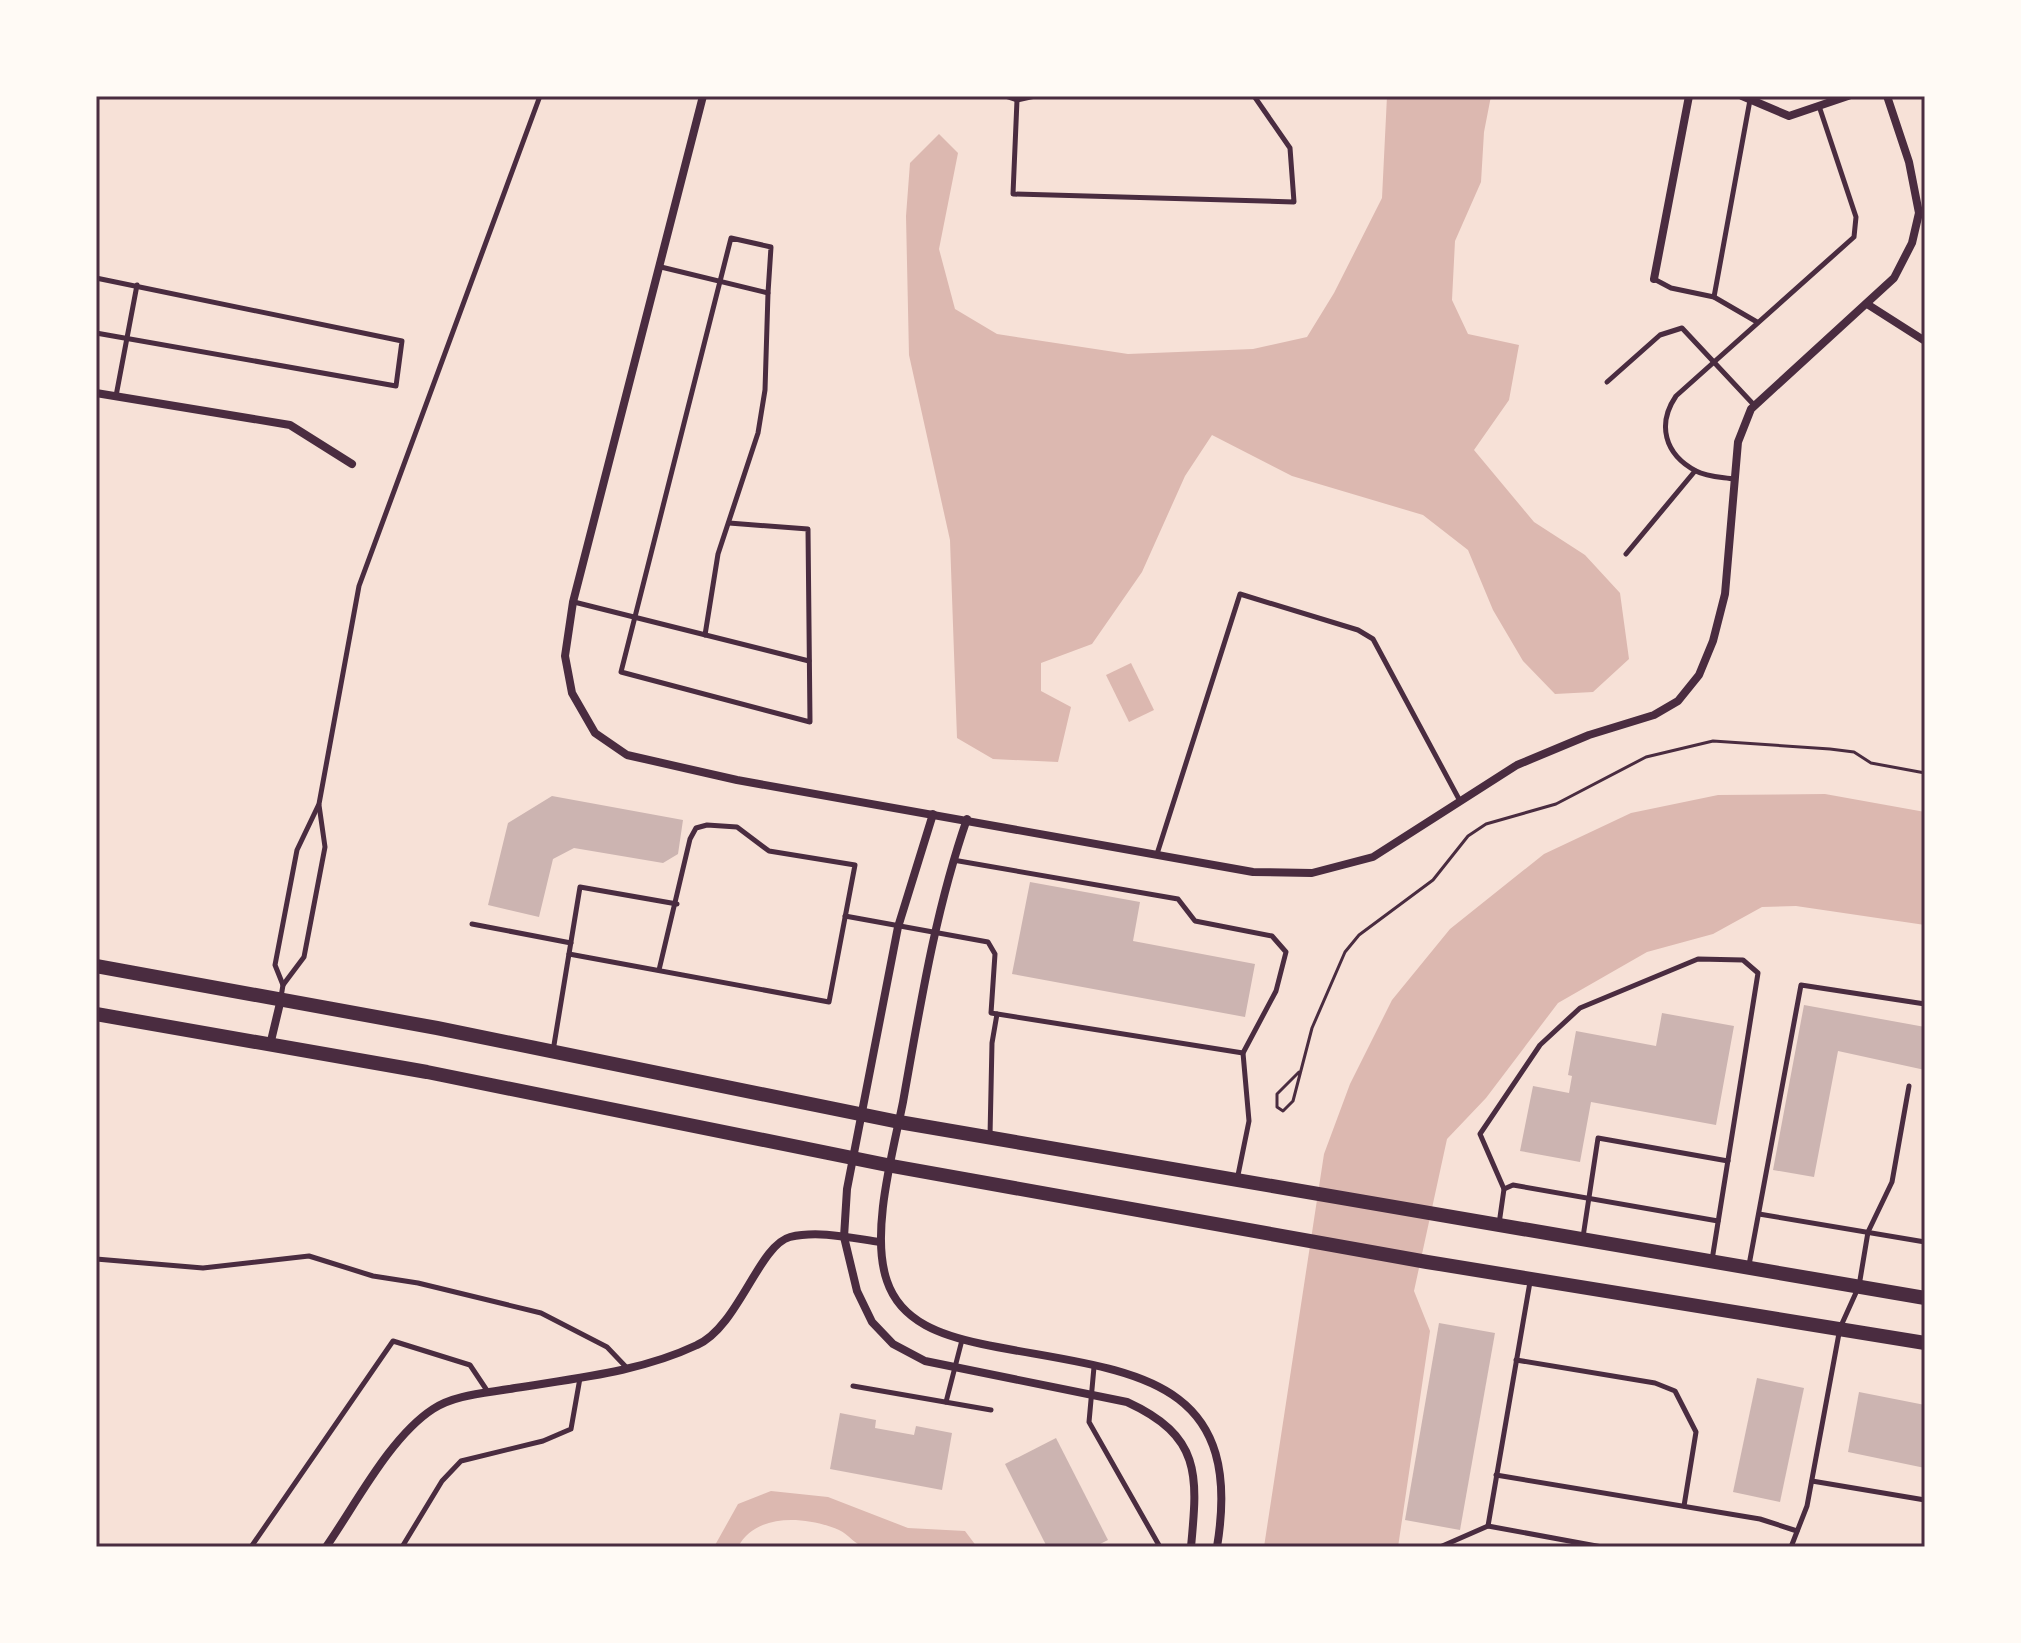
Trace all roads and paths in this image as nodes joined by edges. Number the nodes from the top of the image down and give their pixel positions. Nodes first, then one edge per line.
1 (540, 96) edge
2 (703, 96) edge
3 (1005, 96) edge
4 (1035, 96) edge
5 (1254, 96) edge
6 (1689, 96) edge
7 (1848, 96) edge
8 (1887, 96) edge
9 (1746, 98) edge
10 (1017, 100) junction
11 (1819, 105) junction
12 (661, 267) junction
13 (96, 278) edge
14 (1654, 279) joint
15 (720, 281) junction
16 (137, 285) junction
17 (768, 293) junction
18 (1714, 297) junction
19 (1867, 304) junction
20 (1757, 322) junction
21 (96, 333) edge
22 (127, 339) junction
23 (1925, 341) edge
24 (1713, 361) junction
25 (1607, 382) dead end
26 (96, 393) edge
27 (116, 396) junction
28 (1755, 406) junction
29 (352, 464) dead end
30 (1695, 471) junction
31 (1735, 479) junction
32 (729, 523) junction
33 (1626, 554) dead end
34 (573, 602) junction
35 (635, 617) junction
36 (705, 635) junction
37 (809, 661) junction
38 (1925, 773) edge
39 (1461, 802) junction
40 (319, 804) junction
41 (933, 814) junction
42 (967, 819) junction
43 (1157, 854) junction
44 (952, 860) junction
45 (677, 904) junction
46 (845, 916) junction
47 (472, 924) dead end
48 (898, 927) junction
49 (934, 934) junction
50 (571, 943) junction
51 (569, 954) junction
52 (96, 966) edge
53 (659, 970) junction
54 (282, 992) junction
55 (1925, 1004) edge
56 (96, 1014) edge
57 (997, 1014) junction
58 (270, 1045) junction
59 (553, 1052) junction
60 (1243, 1053) junction
61 (1299, 1072) junction
62 (1909, 1086) dead end
63 (861, 1114) junction
64 (899, 1122) junction
65 (990, 1137) junction
66 (853, 1158) junction
67 (1728, 1161) junction
68 (892, 1166) junction
69 (1236, 1181) junction
70 (1504, 1189) junction
71 (1588, 1198) junction
72 (1759, 1214) junction
73 (1718, 1221) junction
74 (1499, 1227) junction
75 (1868, 1232) junction
76 (844, 1237) junction
77 (880, 1242) junction
78 (1582, 1242) junction
79 (1925, 1242) edge
80 (96, 1259) edge
81 (1712, 1261) junction
82 (1749, 1267) junction
83 (1530, 1280) junction
84 (1859, 1286) junction
85 (1925, 1298) edge
86 (1840, 1328) junction
87 (962, 1340) junction
88 (1925, 1343) edge
89 (1516, 1360) junction
90 (955, 1366) junction
91 (1094, 1367) junction
92 (628, 1369) junction
93 (580, 1377) junction
94 (853, 1386) dead end
95 (489, 1393) junction
96 (1089, 1394) junction
97 (946, 1402) junction
98 (991, 1410) dead end
99 (1496, 1475) junction
100 (1812, 1481) junction
101 (1925, 1500) edge
102 (1684, 1506) junction
103 (1488, 1526) junction
104 (1797, 1531) junction
105 (251, 1547) edge
106 (326, 1547) edge
107 (402, 1547) edge
108 (1160, 1547) edge
109 (1191, 1547) edge
110 (1217, 1547) edge
111 (1440, 1547) edge
112 (1602, 1547) edge
113 (1791, 1547) edge

1 - 40 lane
2 - 12 street
3 - 10 lane
4 - 10 lane
5 - 10 lane
6 - 14 street
7 - 11 street
8 - 19 street
9 - 11 street
9 - 18 lane
11 - 20 lane
12 - 15 lane
12 - 34 street
13 - 16 lane
14 - 18 lane
15 - 17 lane
15 - 17 lane
15 - 35 lane
16 - 22 lane
16 - 22 lane
17 - 32 lane
18 - 20 lane
19 - 23 street
19 - 28 street
20 - 24 lane
21 - 22 lane
22 - 27 lane
24 - 25 lane
24 - 28 lane
24 - 30 lane
26 - 27 street
27 - 29 street
28 - 31 street
30 - 31 lane
30 - 33 lane
31 - 39 street
32 - 36 lane
32 - 37 lane
34 - 35 lane
34 - 41 street
35 - 36 lane
35 - 37 lane
36 - 37 lane
38 - 61 path
39 - 43 street
39 - 43 lane
40 - 54 lane
40 - 54 lane
41 - 42 street
41 - 48 street
42 - 43 street
42 - 44 street
44 - 49 street
44 - 60 lane
45 - 46 lane
45 - 50 lane
45 - 53 lane
46 - 48 lane
46 - 53 lane
47 - 50 lane
48 - 49 lane
48 - 63 street
49 - 57 lane
49 - 64 street
50 - 51 lane
51 - 53 lane
51 - 59 lane
52 - 54 main road
54 - 58 street
54 - 59 main road
55 - 72 lane
56 - 58 main road
57 - 60 lane
57 - 65 lane
58 - 66 main road
59 - 63 main road
60 - 69 lane
61 - 61 path
62 - 75 lane
63 - 64 main road
63 - 66 street
64 - 65 main road
64 - 68 street
65 - 69 main road
66 - 68 main road
66 - 76 street
67 - 70 lane
67 - 71 lane
67 - 73 lane
68 - 77 street
68 - 83 main road
69 - 74 main road
70 - 71 lane
70 - 74 lane
71 - 73 lane
71 - 78 lane
72 - 75 lane
72 - 82 lane
73 - 81 lane
74 - 78 main road
75 - 79 lane
75 - 84 lane
76 - 77 street
76 - 90 street
76 - 92 street
77 - 87 street
78 - 81 main road
80 - 92 lane
81 - 82 main road
82 - 84 main road
83 - 86 main road
83 - 89 lane
84 - 85 main road
84 - 86 lane
86 - 88 main road
86 - 100 lane
87 - 90 lane
87 - 91 street
89 - 99 lane
89 - 102 lane
90 - 96 street
90 - 97 lane
91 - 96 lane
91 - 110 street
92 - 93 street
93 - 95 street
93 - 107 lane
94 - 97 lane
95 - 105 lane
95 - 106 street
96 - 108 lane
96 - 109 street
97 - 98 lane
99 - 102 lane
99 - 103 lane
100 - 101 lane
100 - 104 lane
102 - 104 lane
103 - 111 lane
103 - 112 lane
104 - 113 lane

